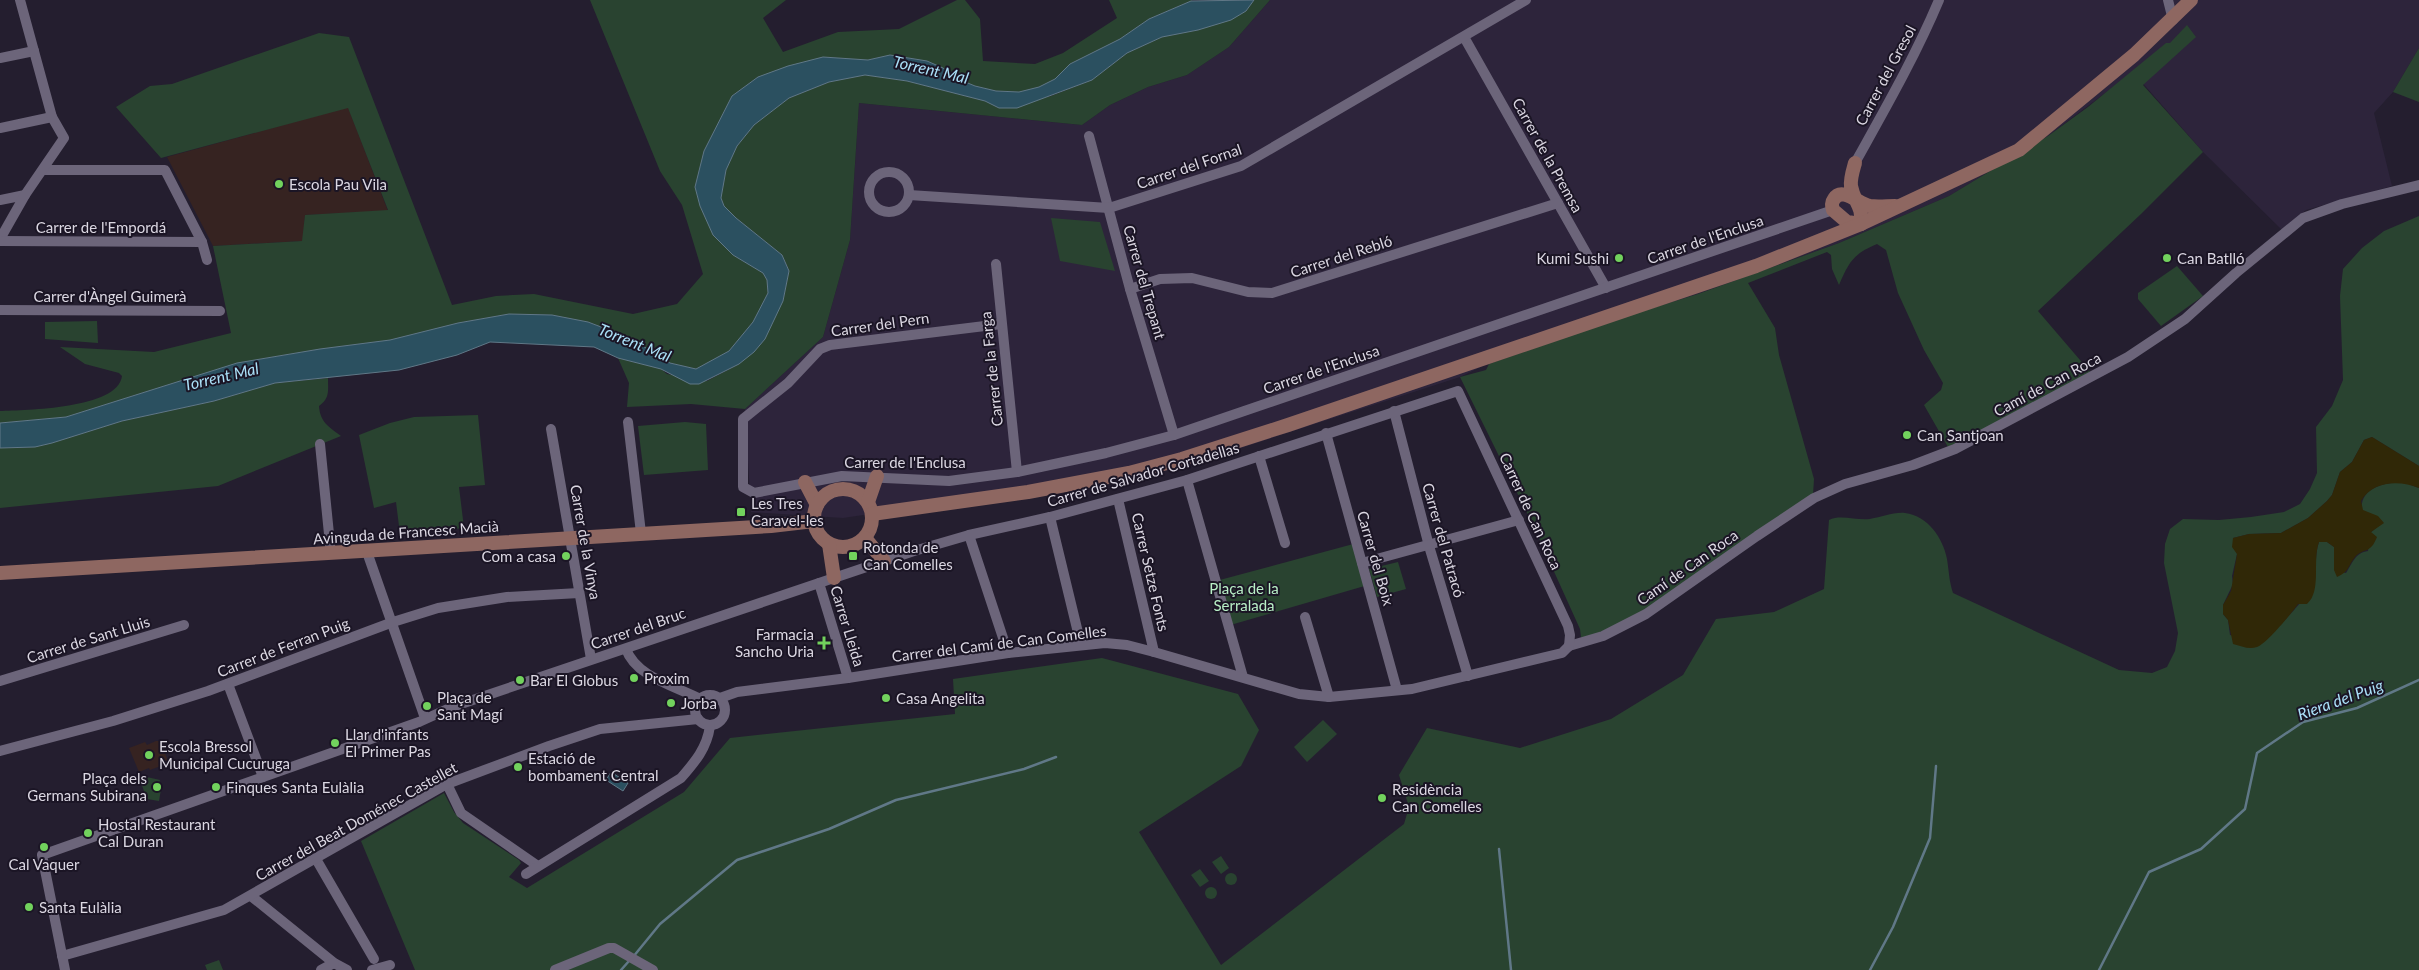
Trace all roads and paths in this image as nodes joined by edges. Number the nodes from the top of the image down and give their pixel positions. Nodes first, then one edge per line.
1 (20, 0) edge
2 (1526, 0) edge
3 (1938, 0) edge
4 (2168, 0) edge
5 (2191, 0) edge
6 (2172, 20) junction
7 (1464, 37) junction
8 (34, 51) junction
9 (0, 58) edge
10 (52, 117) junction
11 (0, 128) edge
12 (1089, 136) dead end
13 (1855, 163) junction
14 (43, 170) junction
15 (2419, 185) edge
16 (910, 195) junction
17 (26, 196) junction
18 (1836, 196) junction
19 (0, 200) edge
20 (1856, 200) junction
21 (1558, 203) junction
22 (1901, 205) junction
23 (1109, 208) junction
24 (1833, 210) junction
25 (1861, 224) junction
26 (0, 240) edge
27 (1818, 240) junction
28 (202, 242) junction
29 (208, 260) dead end
30 (996, 264) dead end
31 (1606, 288) junction
32 (1130, 289) junction
33 (0, 310) edge
34 (220, 312) dead end
35 (1002, 324) junction
36 (1458, 391) joint
37 (1394, 411) junction
38 (628, 422) dead end
39 (551, 429) dead end
40 (1326, 433) junction
41 (1174, 435) junction
42 (320, 444) dead end
43 (1259, 456) junction
44 (1016, 472) junction
45 (877, 476) junction
46 (1187, 480) junction
47 (804, 482) junction
48 (1118, 499) junction
49 (817, 505) junction
50 (870, 508) junction
51 (1050, 517) junction
52 (1519, 520) junction
53 (814, 521) junction
54 (641, 533) junction
55 (969, 535) junction
56 (570, 537) junction
57 (864, 538) junction
58 (1285, 543) dead end
59 (829, 544) junction
60 (1429, 546) junction
61 (367, 552) junction
62 (331, 554) junction
63 (884, 561) junction
64 (1362, 563) junction
65 (0, 573) edge
66 (834, 578) junction
67 (819, 583) junction
68 (579, 592) junction
69 (1305, 618) dead end
70 (393, 622) junction
71 (184, 625) dead end
72 (1081, 645) junction
73 (1569, 646) junction
74 (626, 649) junction
75 (1154, 652) junction
76 (1008, 654) junction
77 (591, 660) junction
78 (1468, 676) junction
79 (1243, 677) junction
80 (848, 678) junction
81 (0, 681) edge
82 (228, 684) junction
83 (1398, 690) junction
84 (1329, 697) junction
85 (720, 698) junction
86 (700, 699) junction
87 (425, 718) junction
88 (698, 719) junction
89 (710, 726) junction
90 (0, 751) edge
91 (263, 777) junction
92 (448, 784) junction
93 (316, 859) junction
94 (538, 866) junction
95 (526, 874) dead end
96 (251, 896) junction
97 (62, 956) junction
98 (374, 959) dead end
99 (334, 963) junction
100 (390, 965) dead end
101 (65, 970) edge
102 (321, 970) edge
103 (347, 970) edge
104 (372, 970) edge
105 (555, 970) edge
106 (653, 970) edge

1 - 8 street
2 - 7 street, Carrer del Fornal
3 - 13 street, Carrer del Gresol
4 - 6 street
5 - 6 street
6 - 22 street
7 - 21 street, Carrer de la Premsa
7 - 23 street, Carrer del Fornal
8 - 9 street
8 - 10 street
10 - 11 street
10 - 14 street
12 - 23 street, Carrer del Trepant
13 - 18 street
13 - 20 street
14 - 17 street
14 - 28 street
15 - 73 street, Camí de Can Roca
16 - 16 street
16 - 23 street, Carrer del Fornal
17 - 19 street
17 - 26 street
18 - 20 street
18 - 24 street
20 - 22 street
20 - 25 street
21 - 31 street, Carrer de la Premsa
21 - 32 street, Carrer del Rebló
22 - 25 street
23 - 32 street, Carrer del Trepant
24 - 25 street
24 - 27 street
24 - 31 street, Carrer de l'Enclusa
25 - 27 street
26 - 28 street, Carrer de l'Empordá
27 - 50 street
28 - 29 street
30 - 35 street, Carrer de la Farga
31 - 41 street, Carrer de l'Enclusa
32 - 41 street, Carrer del Trepant
33 - 34 street, Carrer d'Àngel Guimerà
35 - 44 street, Carrer de la Farga
35 - 47 street, Carrer del Pern
36 - 37 street, Carrer de Salvador Cortadellas
36 - 52 street, Carrer de Can Roca
37 - 40 street, Carrer de Salvador Cortadellas
37 - 60 street, Carrer del Patracó
38 - 54 street
39 - 56 street, Carrer de la Vinya
40 - 43 street, Carrer de Salvador Cortadellas
40 - 64 street, Carrer del Boix
41 - 44 street, Carrer de l'Enclusa
42 - 62 street
43 - 46 street, Carrer de Salvador Cortadellas
43 - 58 street
44 - 45 street, Carrer de l'Enclusa
45 - 47 street, Carrer de l'Enclusa
45 - 50 street
46 - 48 street, Carrer de Salvador Cortadellas
46 - 79 street
47 - 49 street
48 - 51 street, Carrer de Salvador Cortadellas
48 - 75 street, Carrer Setze Fonts
49 - 50 street
49 - 53 street
50 - 57 street
51 - 55 street, Carrer de Salvador Cortadellas
51 - 72 street
52 - 60 street
52 - 73 street, Carrer de Can Roca
53 - 54 street, Avinguda de Francesc Macià
53 - 59 street
54 - 56 street, Avinguda de Francesc Macià
55 - 63 street, Carrer de Salvador Cortadellas
55 - 76 street
56 - 61 street, Avinguda de Francesc Macià
56 - 68 street, Carrer de la Vinya
57 - 59 street
57 - 63 street
59 - 66 street
60 - 64 street
60 - 78 street, Carrer del Patracó
61 - 62 street, Avinguda de Francesc Macià
61 - 70 street
62 - 65 street, Avinguda de Francesc Macià
63 - 66 street, Carrer de Salvador Cortadellas
64 - 83 street, Carrer del Boix
66 - 67 street, Carrer del Bruc
67 - 74 street, Carrer del Bruc
67 - 80 street, Carrer Lleida
68 - 70 street, Carrer de Ferran Puig
68 - 77 street, Carrer de la Vinya
69 - 84 street
70 - 82 street, Carrer de Ferran Puig
70 - 87 street
71 - 81 street, Carrer de Sant Lluis
72 - 75 street, Carrer del Camí de Can Comelles
72 - 76 street, Carrer del Camí de Can Comelles
73 - 78 street, Carrer del Camí de Can Comelles
74 - 77 street, Carrer del Bruc
74 - 86 street
75 - 79 street, Carrer del Camí de Can Comelles
76 - 80 street, Carrer del Camí de Can Comelles
77 - 87 street, Carrer del Bruc
78 - 83 street, Carrer del Camí de Can Comelles
79 - 84 street, Carrer del Camí de Can Comelles
80 - 85 street, Carrer del Camí de Can Comelles
82 - 90 street, Carrer de Ferran Puig
82 - 91 street
83 - 84 street, Carrer del Camí de Can Comelles
85 - 86 street
85 - 89 street
86 - 88 street
87 - 91 street
88 - 89 street
88 - 92 street, Carrer del Beat Doménec Castellet
89 - 94 street
91 - 97 street
92 - 93 street, Carrer del Beat Doménec Castellet
92 - 94 street
93 - 96 street, Carrer del Beat Doménec Castellet
93 - 98 street
94 - 95 street
96 - 97 street, Carrer del Beat Doménec Castellet
96 - 99 street
97 - 101 street
99 - 102 street
99 - 103 street
100 - 104 street
105 - 106 street

